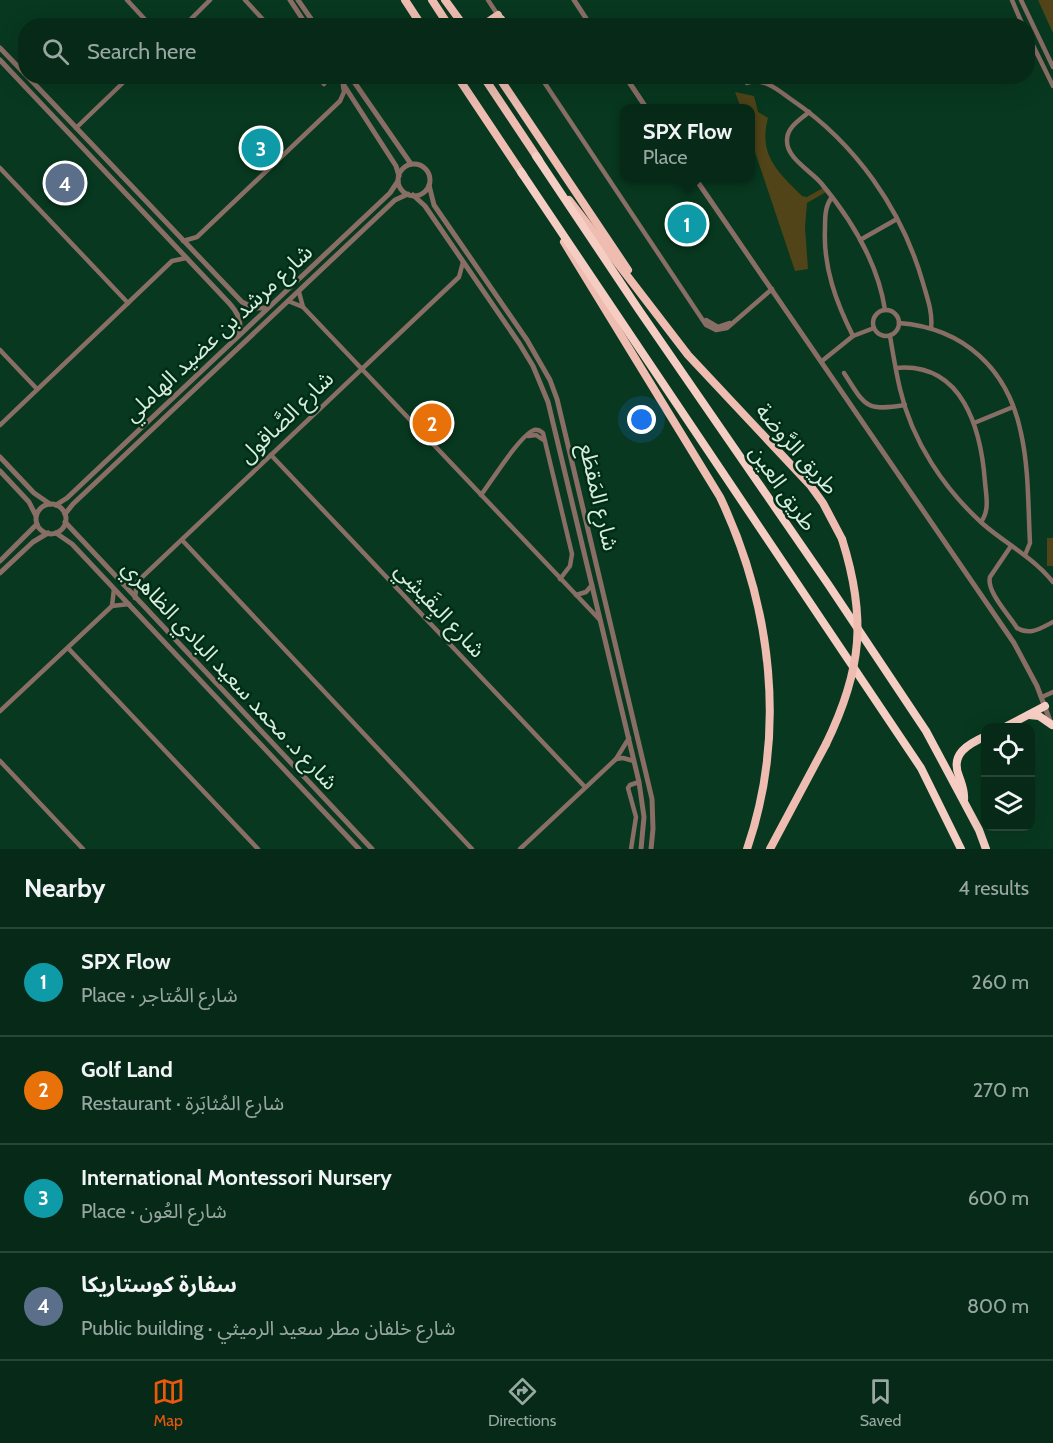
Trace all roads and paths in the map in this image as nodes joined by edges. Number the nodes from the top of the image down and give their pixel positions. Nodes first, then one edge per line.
1 (127, 0) edge
2 (210, 0) edge
3 (245, 0) edge
4 (288, 0) edge
5 (298, 0) edge
6 (405, 0) edge
7 (432, 0) edge
8 (445, 0) edge
9 (488, 0) edge
10 (574, 0) edge
11 (1012, 0) edge
12 (1021, 0) edge
13 (144, 18) edge
14 (192, 18) edge
15 (262, 18) edge
16 (300, 18) edge
17 (310, 18) edge
18 (417, 18) edge
19 (444, 18) edge
20 (458, 18) edge
21 (500, 18) edge
22 (586, 18) edge
23 (1020, 18) edge
24 (1030, 18) edge
25 (1035, 29) edge
26 (0, 48) edge
27 (1035, 49) edge
28 (0, 60) edge
29 (18, 67) edge
30 (1053, 67) edge
31 (18, 79) edge
32 (22, 84) edge
33 (34, 84) edge
34 (122, 84) edge
35 (343, 84) edge
36 (344, 84) edge
37 (356, 84) edge
38 (462, 84) edge
39 (488, 84) edge
40 (503, 84) edge
41 (545, 84) edge
42 (630, 84) edge
43 (768, 84) edge
44 (1053, 86) edge
45 (340, 101) junction
46 (355, 101) junction
47 (644, 104) edge
48 (56, 107) junction
49 (809, 112) junction
50 (49, 113) junction
51 (76, 128) junction
52 (536, 156) junction
53 (411, 164) junction
54 (0, 168) edge
55 (521, 171) junction
56 (399, 178) junction
57 (698, 182) edge
58 (429, 185) junction
59 (411, 195) junction
60 (832, 197) junction
61 (897, 219) junction
62 (197, 237) junction
63 (860, 240) junction
64 (183, 241) junction
65 (176, 246) junction
66 (193, 251) junction
67 (186, 258) junction
68 (172, 261) junction
69 (463, 262) junction
70 (459, 277) junction
71 (474, 279) junction
72 (772, 289) junction
73 (299, 291) junction
74 (235, 296) junction
75 (288, 302) junction
76 (128, 303) junction
77 (229, 303) junction
78 (303, 307) junction
79 (268, 308) junction
80 (885, 310) junction
81 (899, 323) junction
82 (874, 328) junction
83 (931, 328) junction
84 (670, 333) junction
85 (853, 336) junction
86 (890, 336) junction
87 (237, 338) junction
88 (0, 350) edge
89 (822, 361) junction
90 (896, 368) junction
91 (361, 369) junction
92 (844, 373) dead end
93 (38, 389) junction
94 (905, 405) junction
95 (1013, 407) junction
96 (974, 423) junction
97 (0, 425) edge
98 (271, 455) junction
99 (0, 458) edge
100 (0, 471) edge
101 (481, 495) junction
102 (53, 505) junction
103 (574, 507) junction
104 (584, 507) junction
105 (65, 514) junction
106 (36, 516) junction
107 (65, 522) junction
108 (981, 522) junction
109 (37, 524) junction
110 (48, 533) junction
111 (56, 533) junction
112 (182, 540) junction
113 (1011, 546) junction
114 (1025, 555) junction
115 (0, 561) edge
116 (0, 573) edge
117 (560, 579) junction
118 (137, 582) junction
119 (1053, 582) edge
120 (121, 583) junction
121 (592, 585) junction
122 (114, 589) junction
123 (576, 595) junction
124 (135, 598) junction
125 (129, 604) junction
126 (141, 605) junction
127 (112, 606) junction
128 (135, 610) junction
129 (602, 622) junction
130 (1053, 622) edge
131 (68, 648) junction
132 (617, 688) junction
133 (628, 692) junction
134 (1053, 692) edge
135 (1042, 697) junction
136 (1049, 704) edge
137 (0, 711) edge
138 (1024, 717) junction
139 (1013, 723) edge
140 (1052, 726) edge
141 (629, 738) junction
142 (981, 739) edge
143 (616, 759) junction
144 (0, 761) edge
145 (634, 761) junction
146 (639, 782) junction
147 (585, 787) junction
148 (964, 802) junction
149 (83, 849) edge
150 (258, 849) edge
151 (359, 849) edge
152 (372, 849) edge
153 (472, 849) edge
154 (520, 849) edge
155 (632, 849) edge
156 (641, 849) edge
157 (651, 849) edge
158 (747, 849) edge
159 (770, 849) edge
160 (961, 849) edge
161 (986, 849) edge

1 - 13 street
2 - 14 street
3 - 15 street
4 - 16 street
5 - 17 street
6 - 18 highway
7 - 19 highway
8 - 20 highway
9 - 21 street
10 - 22 street
11 - 23 street
12 - 24 street
25 - 30 street
26 - 29 street
27 - 44 street
28 - 31 street
32 - 50 street
33 - 48 street
34 - 51 street
35 - 45 street
36 - 46 street
37 - 53 street
38 - 55 highway
39 - 52 highway, طريق الرَّوضة
40 - 84 highway
41 - 72 street
42 - 47 street
43 - 49 street
45 - 46 street
45 - 62 street
46 - 56 street
48 - 50 street
48 - 51 street
49 - 60 street
49 - 61 street
50 - 65 street
51 - 64 street
52 - 84 highway, طريق الرَّوضة
52 - 148 highway, طريق العين
53 - 56 street
53 - 58 street
54 - 76 street
55 - 158 highway
55 - 160 highway, طريق العين
56 - 59 street
56 - 79 street, شارع مرشد بن عضيد الهاملي
57 - 72 street
58 - 59 street
58 - 104 street, شارع المَقطَع
59 - 69 street, شارع المَقطَع
59 - 73 street, شارع مرشد بن عضيد الهاملي
60 - 63 street
60 - 85 street
61 - 63 street
61 - 83 street
62 - 64 street
62 - 66 street
63 - 80 street
64 - 66 street
65 - 67 street
65 - 68 street
66 - 74 street
67 - 68 street
67 - 77 street
68 - 76 street
69 - 70 street
69 - 71 street, شارع المَقطَع
70 - 71 street
70 - 91 street, شارع الصَّاقول
71 - 103 street, شارع المَقطَع
72 - 89 street
73 - 75 street, شارع مرشد بن عضيد الهاملي
73 - 78 street
74 - 77 street
74 - 79 street
75 - 78 street
75 - 105 street, شارع مرشد بن عضيد الهاملي
76 - 93 street
77 - 87 street
78 - 91 street
79 - 87 street, شارع مرشد بن عضيد الهاملي
80 - 81 street
80 - 82 street
81 - 83 street
81 - 86 street
82 - 85 street
82 - 86 street
83 - 95 street
84 - 159 highway, طريق الرَّوضة, bridge
85 - 89 street
86 - 90 street
87 - 102 street, شارع مرشد بن عضيد الهاملي
88 - 93 street
89 - 135 street
90 - 94 street
90 - 96 street
91 - 98 street, شارع الصَّاقول
91 - 101 street
92 - 94 street
93 - 97 street
94 - 108 street
95 - 96 street
95 - 114 street
96 - 108 street
98 - 112 street, شارع الصَّاقول
98 - 147 street, شارع البِقَيشِي
99 - 102 street
100 - 106 street
101 - 117 street
101 - 117 street
102 - 105 street
102 - 106 street
103 - 104 street
103 - 121 street, شارع المَقطَع
104 - 133 street, شارع المَقطَع
105 - 107 street
106 - 109 street
107 - 111 street
107 - 120 street, شارع د. محمد سعيد البادي الظاهري
108 - 113 street
109 - 110 street
109 - 115 street
110 - 111 street
110 - 116 street
111 - 122 street, شارع د. محمد سعيد البادي الظاهري
112 - 118 street, شارع الصَّاقول
112 - 153 street
113 - 114 street
113 - 130 street
114 - 119 street
117 - 123 street
118 - 120 street
118 - 124 street
120 - 124 street, شارع د. محمد سعيد البادي الظاهري
121 - 123 street
121 - 129 street, شارع المَقطَع
122 - 125 street, شارع د. محمد سعيد البادي الظاهري
122 - 127 street
123 - 129 street
124 - 126 street, شارع د. محمد سعيد البادي الظاهري
125 - 127 street
125 - 128 street, شارع د. محمد سعيد البادي الظاهري
126 - 128 street
126 - 152 street, شارع د. محمد سعيد البادي الظاهري
127 - 131 street
128 - 151 street, شارع د. محمد سعيد البادي الظاهري
129 - 132 street, شارع المَقطَع
131 - 137 street
131 - 150 street
132 - 133 street
132 - 141 street, شارع المَقطَع
133 - 157 street, شارع المَقطَع
134 - 135 street
135 - 136 street
136 - 138 highway
136 - 140 street
138 - 139 highway
138 - 140 highway
141 - 143 street
141 - 145 street, شارع المَقطَع
142 - 148 highway
143 - 145 street
143 - 147 street
144 - 149 street
145 - 146 street, شارع المَقطَع
146 - 155 street
146 - 156 street, شارع المَقطَع
147 - 154 street
148 - 161 highway, طريق العين

